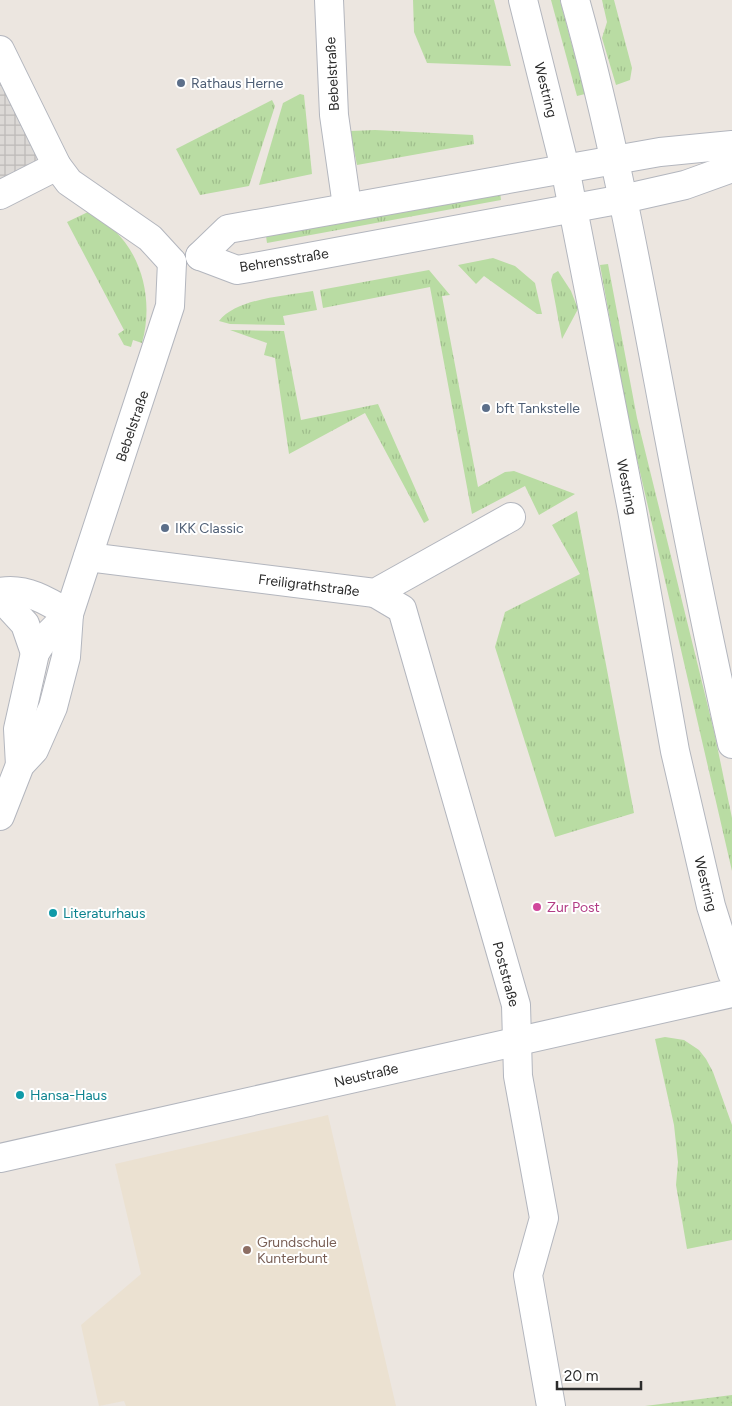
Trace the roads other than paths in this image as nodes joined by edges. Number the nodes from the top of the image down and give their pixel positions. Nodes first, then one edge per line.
1 (329, 0) edge
2 (523, 0) edge
3 (575, 0) edge
4 (0, 50) edge
5 (732, 145) edge
6 (615, 160) junction
7 (57, 166) junction
8 (565, 168) junction
9 (732, 168) edge
10 (0, 195) edge
11 (623, 199) junction
12 (347, 206) junction
13 (573, 208) junction
14 (200, 256) junction
15 (172, 262) junction
16 (511, 517) dead end
17 (88, 557) junction
18 (0, 592) edge
19 (375, 593) junction
20 (0, 597) edge
21 (69, 614) junction
22 (35, 654) junction
23 (732, 744) edge
24 (20, 765) junction
25 (0, 816) edge
26 (732, 972) edge
27 (732, 993) edge
28 (516, 1041) junction
29 (0, 1158) edge
30 (551, 1406) edge

1 - 12 street, Bebelstraße
2 - 8 street, Westring
3 - 6 street
4 - 7 street
5 - 6 street
6 - 8 street
6 - 11 street
7 - 10 street
7 - 15 street
8 - 12 street
8 - 13 street, Westring
9 - 11 street, Behrensstraße
11 - 13 street, Behrensstraße
11 - 23 street
12 - 14 street
13 - 14 street, Behrensstraße
13 - 26 street, Westring
14 - 15 street
15 - 17 street, Bebelstraße
16 - 19 street, Freiligrathstraße
17 - 19 street, Freiligrathstraße
17 - 21 street, Bebelstraße
18 - 21 street
19 - 28 street, Poststraße
20 - 22 street
21 - 22 street, Bebelstraße
21 - 24 street, Bebelstraße
22 - 24 street, Bebelstraße
24 - 25 street, Bebelstraße
27 - 28 street, Neustraße
28 - 29 street, Neustraße
28 - 30 street, Poststraße

